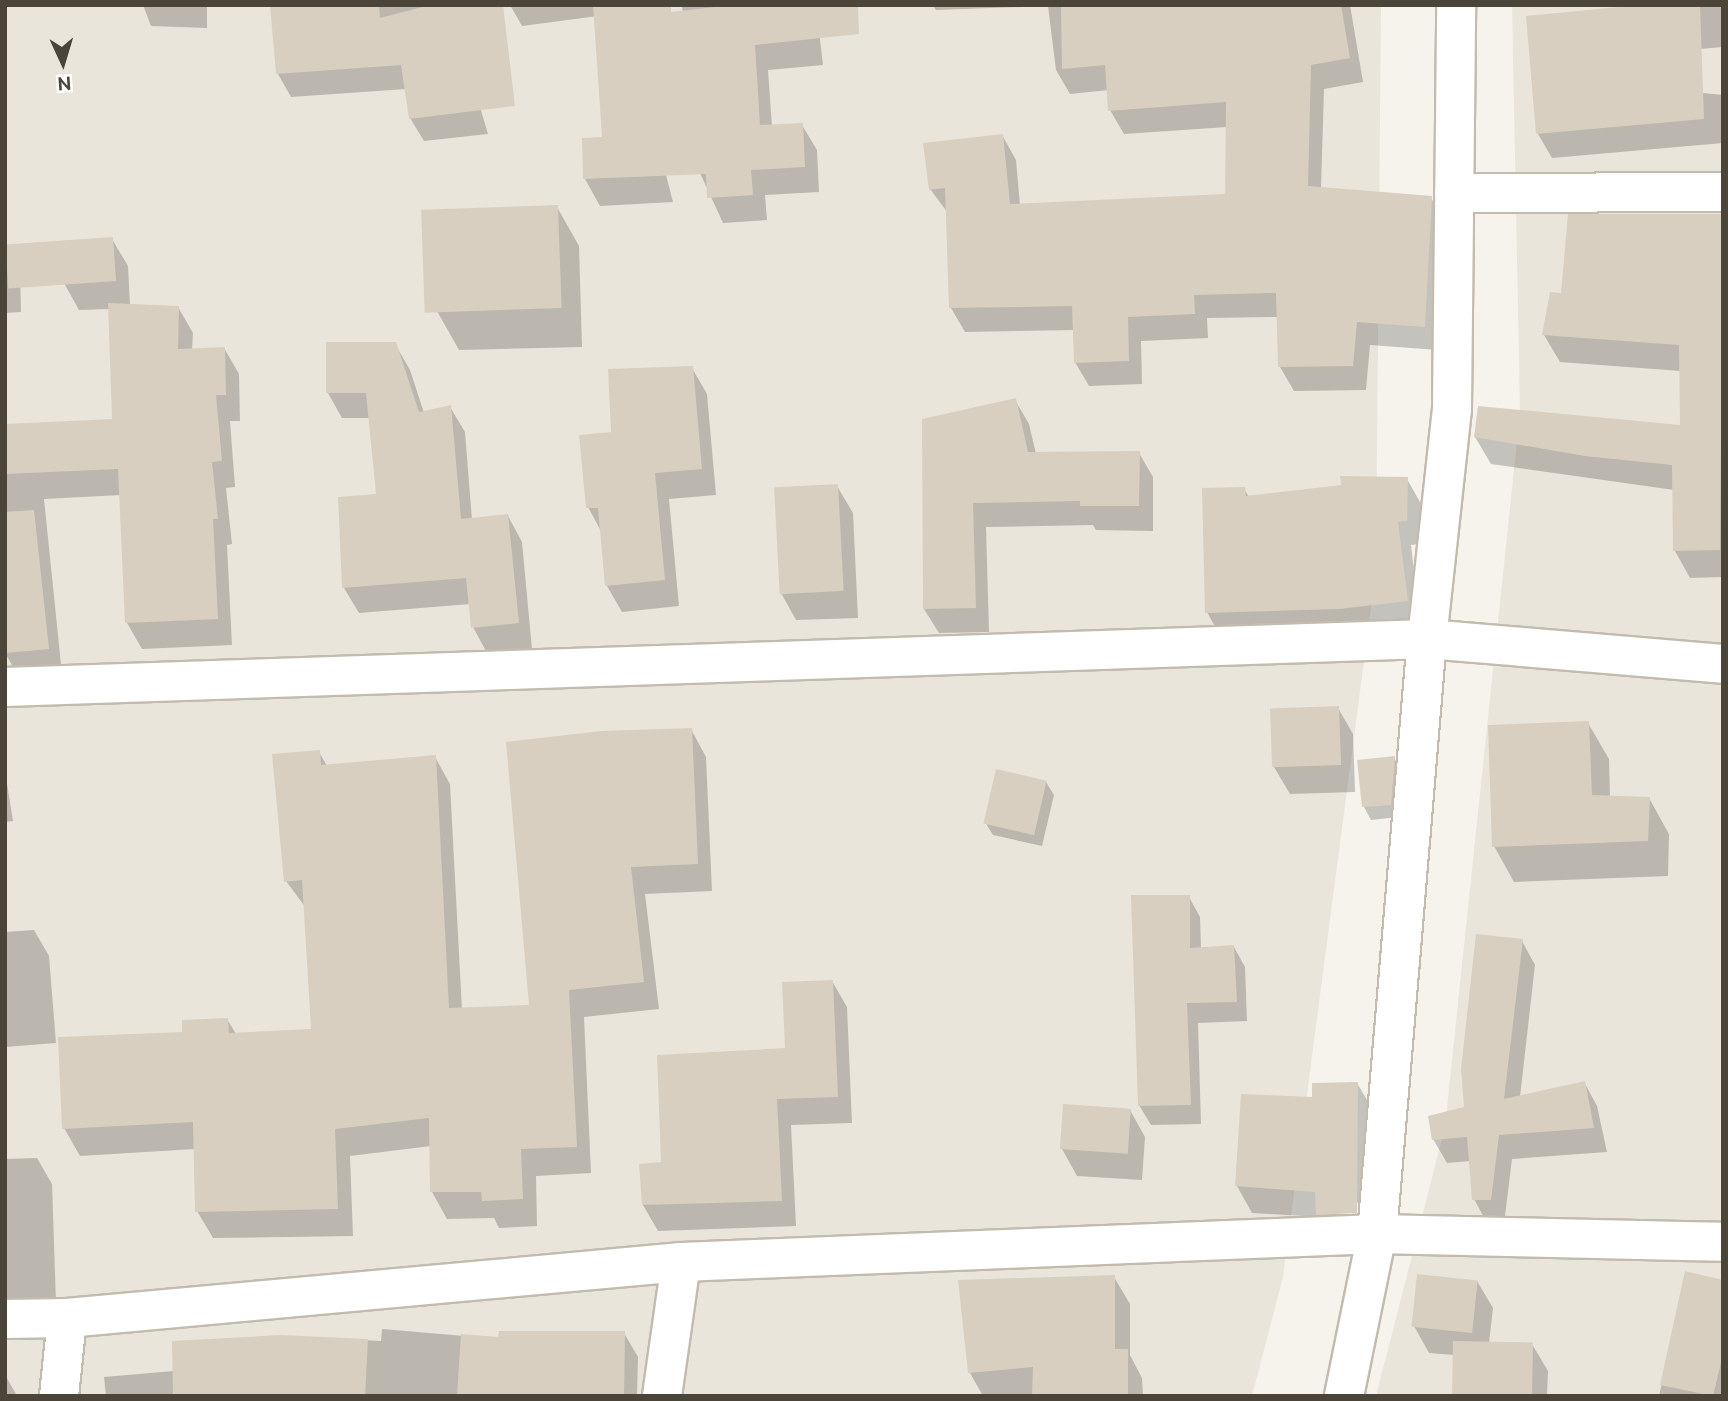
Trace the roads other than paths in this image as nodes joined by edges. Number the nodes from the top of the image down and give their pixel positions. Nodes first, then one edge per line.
1 (1456, 5) edge
2 (1723, 192) edge
3 (1454, 193) junction
4 (1427, 639) junction
5 (1723, 664) edge
6 (5, 687) edge
7 (1377, 1234) junction
8 (1723, 1242) edge
9 (681, 1262) junction
10 (67, 1318) junction
11 (5, 1319) edge
12 (59, 1396) edge
13 (662, 1396) edge
14 (1344, 1396) edge

1 - 3 street
2 - 3 street
3 - 4 street
4 - 5 street
4 - 6 street
4 - 7 street
7 - 8 street
7 - 9 street
7 - 14 street
9 - 10 street
9 - 13 street
10 - 11 street
10 - 12 street

